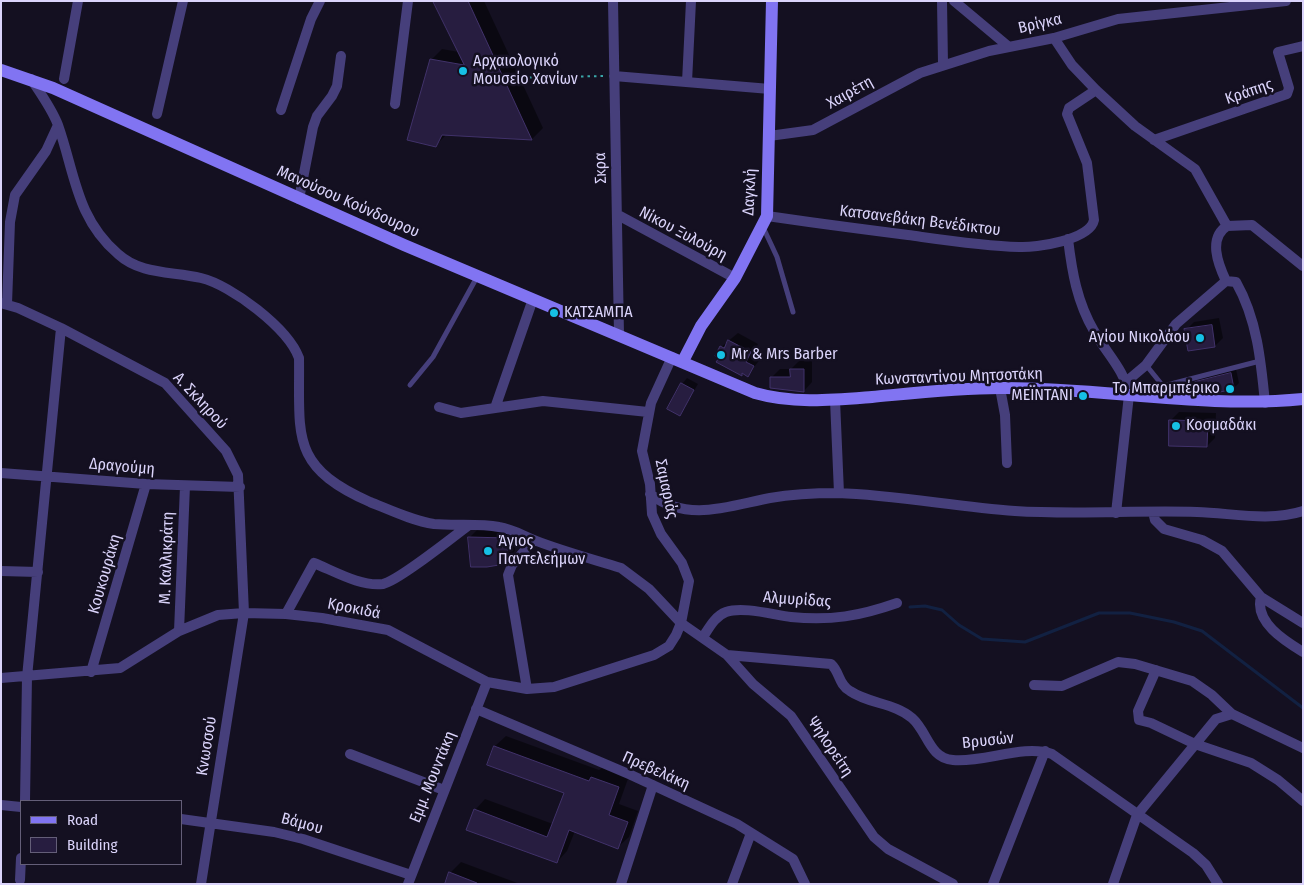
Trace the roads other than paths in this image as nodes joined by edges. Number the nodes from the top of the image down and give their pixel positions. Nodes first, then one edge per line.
1 (78, 1) edge
2 (183, 1) edge
3 (320, 1) edge
4 (408, 1) edge
5 (613, 1) edge
6 (691, 1) edge
7 (772, 1) edge
8 (942, 1) edge
9 (954, 1) edge
10 (1286, 1) edge
11 (1054, 38) junction
12 (1303, 46) edge
13 (1009, 47) junction
14 (341, 56) dead end
15 (943, 64) junction
16 (1, 70) edge
17 (614, 76) junction
18 (32, 79) junction
19 (64, 79) dead end
20 (687, 82) junction
21 (770, 89) junction
22 (1096, 90) junction
23 (395, 104) dead end
24 (281, 110) dead end
25 (157, 114) dead end
26 (58, 125) junction
27 (768, 136) junction
28 (1154, 140) junction
29 (299, 199) junction
30 (618, 215) junction
31 (765, 221) junction
32 (6, 222) edge
33 (1227, 226) junction
34 (1068, 239) junction
35 (1300, 261) edge
36 (477, 276) junction
37 (735, 278) junction
38 (1226, 281) junction
39 (534, 299) junction
40 (4, 304) edge
41 (793, 312) dead end
42 (61, 328) junction
43 (619, 334) junction
44 (678, 359) junction
45 (1261, 361) junction
46 (1146, 365) junction
47 (1127, 381) junction
48 (410, 385) dead end
49 (1000, 388) junction
50 (1129, 394) junction
51 (1303, 399) edge
52 (835, 400) junction
53 (1265, 403) junction
54 (439, 407) dead end
55 (495, 408) junction
56 (648, 412) junction
57 (1008, 463) dead end
58 (1, 473) edge
59 (49, 476) junction
60 (146, 484) junction
61 (185, 486) junction
62 (240, 488) junction
63 (839, 493) junction
64 (650, 494) junction
65 (1303, 511) edge
66 (1153, 512) junction
67 (1116, 513) junction
68 (469, 526) junction
69 (534, 540) junction
70 (1, 571) edge
71 (38, 572) junction
72 (1261, 597) junction
73 (897, 604) dead end
74 (244, 613) junction
75 (286, 614) junction
76 (681, 623) junction
77 (1303, 623) edge
78 (179, 631) junction
79 (703, 637) junction
80 (1303, 652) edge
81 (727, 654) junction
82 (1156, 670) junction
83 (92, 672) junction
84 (27, 677) junction
85 (1, 678) edge
86 (487, 682) junction
87 (1034, 685) dead end
88 (528, 689) junction
89 (476, 709) junction
90 (1232, 714) junction
91 (1195, 744) junction
92 (1303, 748) edge
93 (1045, 751) junction
94 (350, 754) dead end
95 (654, 785) junction
96 (444, 790) junction
97 (25, 800) edge
98 (1303, 801) edge
99 (1, 805) edge
100 (20, 807) edge
101 (1137, 815) junction
102 (182, 820) edge
103 (210, 822) junction
104 (751, 833) junction
105 (21, 865) edge
106 (409, 879) edge
107 (20, 880) dead end
108 (201, 884) edge
109 (621, 884) edge
110 (732, 884) edge
111 (805, 884) edge
112 (953, 884) edge
113 (993, 884) edge
114 (1113, 884) edge
115 (1218, 884) edge

1 - 19 street
2 - 25 street
3 - 24 street
4 - 23 street
5 - 17 street, Σκρα
6 - 20 street
7 - 21 main road, Δαγκλή
8 - 15 street
9 - 13 street
10 - 11 street, Βρίγκα
11 - 13 street, Βρίγκα
11 - 22 street
12 - 28 street, Κράπης
13 - 15 street, Βρίγκα
14 - 29 street
15 - 27 street, Χαιρέτη
16 - 18 main road, Μανούσου Κούνδουρου
17 - 20 street
17 - 30 street, Σκρα
18 - 26 street, Ψηλορείτη
18 - 29 main road, Μανούσου Κούνδουρου
20 - 21 street
21 - 27 main road, Δαγκλή
22 - 28 street
22 - 34 street, Κατσανεβάκη Βενέδικτου
26 - 32 street
26 - 68 street, Ψηλορείτη
27 - 31 main road, Δαγκλή
28 - 33 street
29 - 36 main road, Μανούσου Κούνδουρου
30 - 37 street, Νίκου Ξυλούρη
30 - 43 street, Σκρα
31 - 34 street, Κατσανεβάκη Βενέδικτου
31 - 37 main road, Δαγκλή
31 - 41 lane
32 - 40 street
33 - 35 street
33 - 38 street
34 - 47 street
36 - 39 main road, Μανούσου Κούνδουρου
36 - 48 lane
37 - 44 main road, Δαγκλή
38 - 45 street
38 - 46 street
39 - 43 main road, Μανούσου Κούνδουρου
39 - 55 street
40 - 42 street, Α. Σκληρού
42 - 59 street
42 - 62 street, Α. Σκληρού
43 - 44 main road, Μανούσου Κούνδουρου
44 - 52 main road, Κωνσταντίνου Μητσοτάκη
44 - 56 street, Σαμαριάς
45 - 46 lane
45 - 53 street
46 - 47 street
47 - 50 street
49 - 50 main road, Κωνσταντίνου Μητσοτάκη
49 - 52 main road, Κωνσταντίνου Μητσοτάκη
49 - 57 street
50 - 53 main road, Κωνσταντίνου Μητσοτάκη
50 - 67 street
51 - 53 main road, Κωνσταντίνου Μητσοτάκη
52 - 63 street
54 - 55 street
55 - 56 street
56 - 64 street, Σαμαριάς
58 - 59 street, Δραγούμη
59 - 60 street, Δραγούμη
59 - 71 street
60 - 61 street, Δραγούμη
60 - 83 street, Κουκουράκη
61 - 62 street, Δραγούμη
61 - 78 street, Μ. Καλλικράτη
62 - 74 street, Α. Σκληρού
63 - 64 street
63 - 67 street
64 - 76 street, Σαμαριάς
65 - 66 street
66 - 67 street
66 - 72 street
68 - 69 street, Ψηλορείτη
68 - 75 street
69 - 76 street, Ψηλορείτη
69 - 88 street
70 - 71 street
71 - 84 street
72 - 77 street
72 - 80 street
73 - 79 street, Αλμυρίδας
74 - 75 street, Κροκιδά
74 - 78 street, Κροκιδά
74 - 103 street, Κνωσσού
75 - 86 street, Κροκιδά
76 - 79 street, Ψηλορείτη
76 - 88 street, Κροκιδά
78 - 83 street, Κροκιδά
79 - 81 street, Ψηλορείτη
81 - 93 street, Βρυσών
81 - 112 street, Ψηλορείτη
82 - 87 street
82 - 90 street
82 - 91 street
83 - 84 street, Κροκιδά
84 - 85 street, Κροκιδά
84 - 97 street
86 - 88 street, Κροκιδά
86 - 89 street, Εμμ. Μουντάκη
89 - 95 street, Πρεβελάκη
89 - 96 street, Εμμ. Μουντάκη
90 - 91 street
90 - 92 street
91 - 98 street
91 - 101 street
93 - 101 street
93 - 113 street
94 - 96 street
95 - 104 street, Πρεβελάκη
95 - 109 street
96 - 106 street, Εμμ. Μουντάκη
99 - 100 street
101 - 114 street
101 - 115 street
102 - 103 street, Βάμου
103 - 106 street, Βάμου
103 - 108 street, Κνωσσού
104 - 110 street
104 - 111 street, Πρεβελάκη
105 - 107 street

